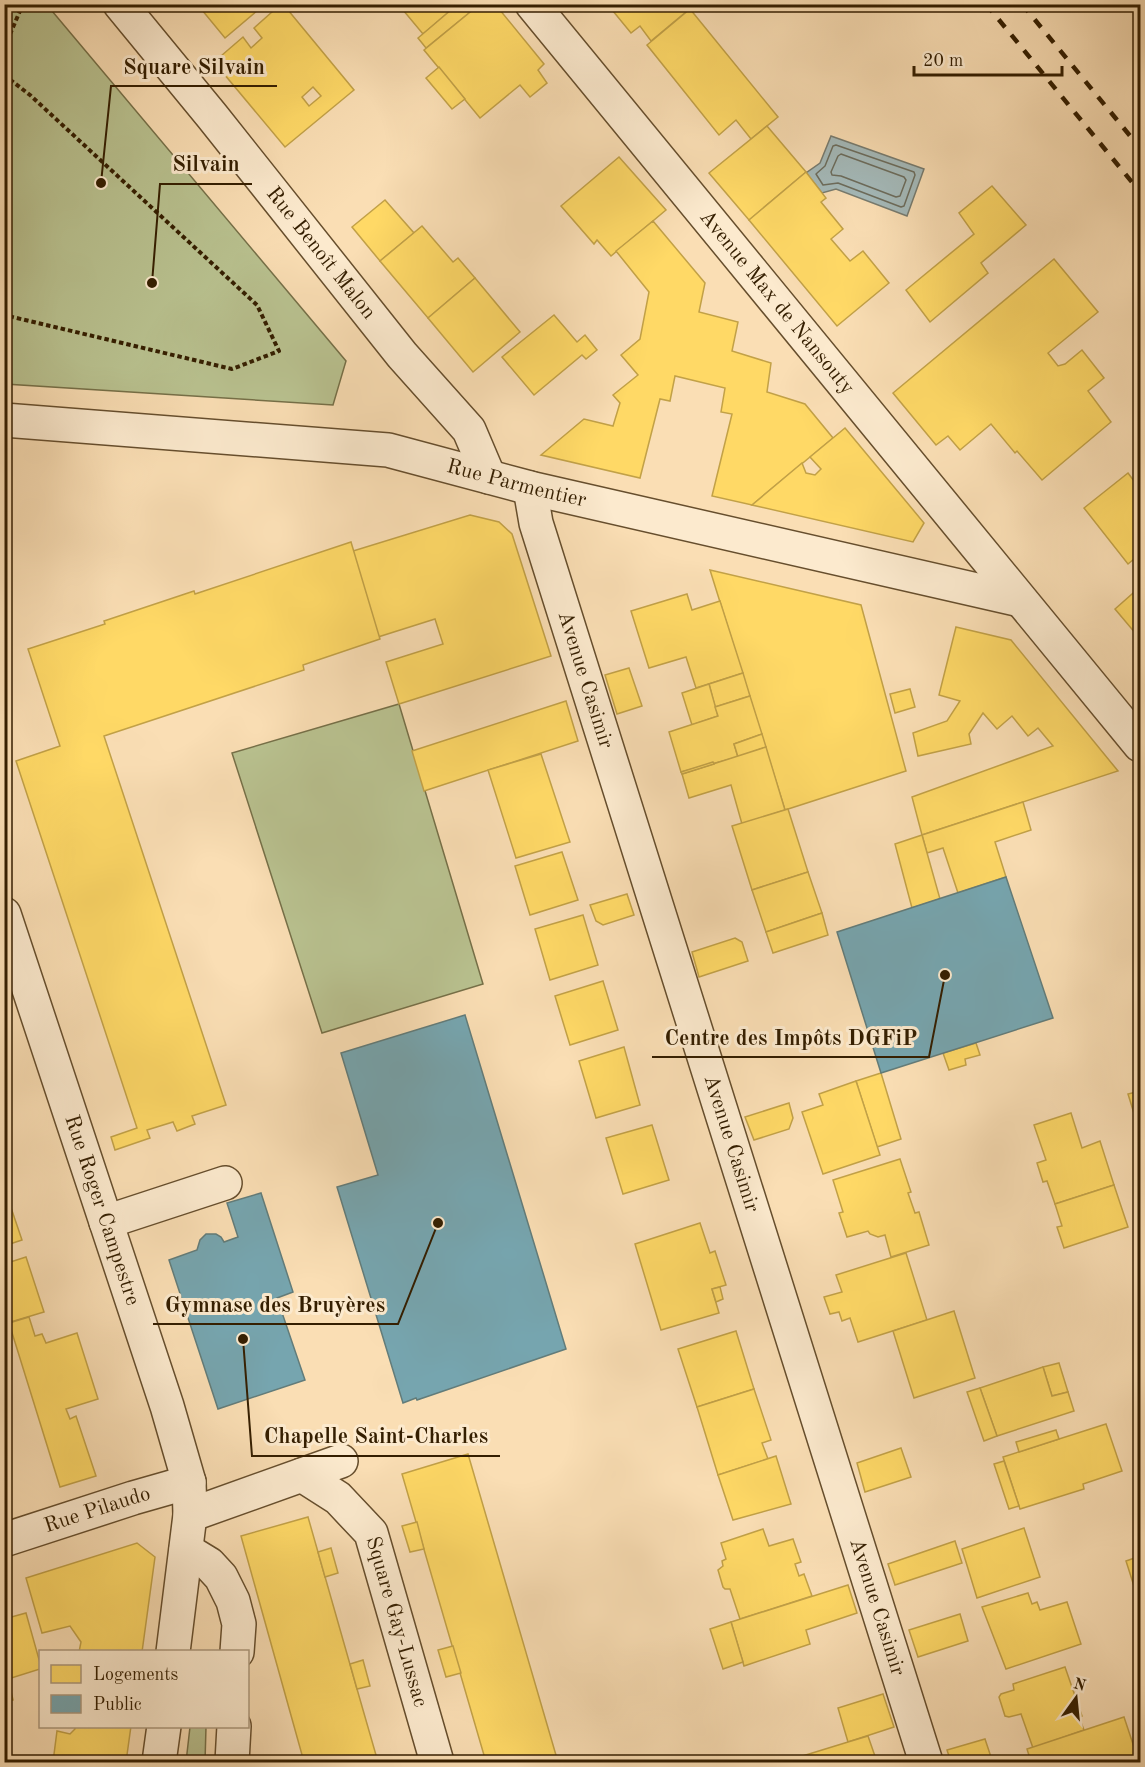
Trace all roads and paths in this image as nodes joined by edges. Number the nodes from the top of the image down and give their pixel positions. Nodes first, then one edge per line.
1 (22, 4) edge
2 (120, 4) edge
3 (532, 4) edge
4 (4, 48) edge
5 (4, 75) edge
6 (4, 315) edge
7 (4, 420) edge
8 (489, 477) junction
9 (530, 488) junction
10 (1020, 600) junction
11 (1140, 746) edge
12 (4, 914) edge
13 (225, 1183) dead end
14 (106, 1222) junction
15 (341, 1461) dead end
16 (302, 1475) junction
17 (189, 1482) junction
18 (190, 1515) junction
19 (4, 1540) edge
20 (186, 1550) junction
21 (173, 1650) edge
22 (237, 1650) edge
23 (164, 1728) edge
24 (234, 1728) edge
25 (159, 1762) edge
26 (232, 1762) edge
27 (437, 1762) edge
28 (926, 1762) edge

1 - 4 path
2 - 8 street, Rue Benoît Malon
3 - 10 street, Avenue Max de Nansouty
5 - 6 path
7 - 8 street, Rue Parmentier
8 - 9 street, Rue Parmentier
9 - 10 street, Rue Parmentier
9 - 28 street, Avenue Casimir
10 - 11 street, Avenue Max de Nansouty
12 - 14 street, Rue Roger Campestre
13 - 14 street
14 - 17 street, Rue Roger Campestre
15 - 16 street
16 - 18 street
16 - 27 street, Square Gay-Lussac
17 - 18 street, Rue Roger Campestre
17 - 19 street, Rue Pilaudo
18 - 20 street, Rue Roger Campestre
20 - 21 street, Rue Roger Campestre
20 - 22 street
23 - 25 street
24 - 26 street

